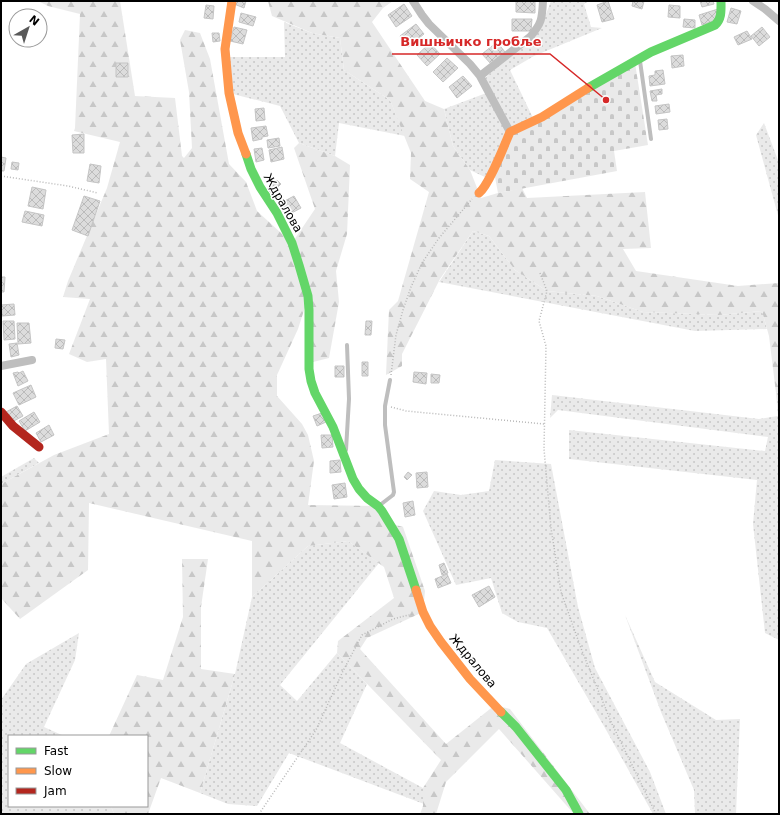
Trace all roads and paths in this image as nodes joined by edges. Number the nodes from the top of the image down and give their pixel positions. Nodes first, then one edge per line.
1 (232, 1) edge
2 (413, 1) edge
3 (543, 1) edge
4 (721, 1) edge
5 (752, 1) edge
6 (778, 19) edge
7 (640, 59) junction
8 (480, 76) junction
9 (510, 132) junction
10 (651, 138) dead end
11 (1, 176) edge
12 (98, 193) dead end
13 (479, 193) joint
14 (540, 273) dead end
15 (347, 345) dead end
16 (32, 360) dead end
17 (1, 366) edge
18 (390, 380) joint
19 (385, 406) junction
20 (1, 412) edge
21 (545, 424) junction
22 (38, 447) dead end
23 (346, 459) junction
24 (378, 506) junction
25 (423, 612) junction
26 (259, 814) edge
27 (579, 814) edge
28 (656, 814) edge

1 - 23 street, Ждралова
2 - 8 street
3 - 8 street
4 - 7 street
5 - 6 street
7 - 9 street
7 - 10 lane
8 - 9 street
9 - 13 street
11 - 12 path
13 - 18 path
14 - 21 path
15 - 23 lane, Ждралова
16 - 17 street
18 - 19 lane
19 - 21 path
19 - 24 lane
20 - 22 street
21 - 28 path
23 - 24 street, Ждралова
24 - 25 street, Ждралова
25 - 26 path
25 - 27 street, Ждралова

